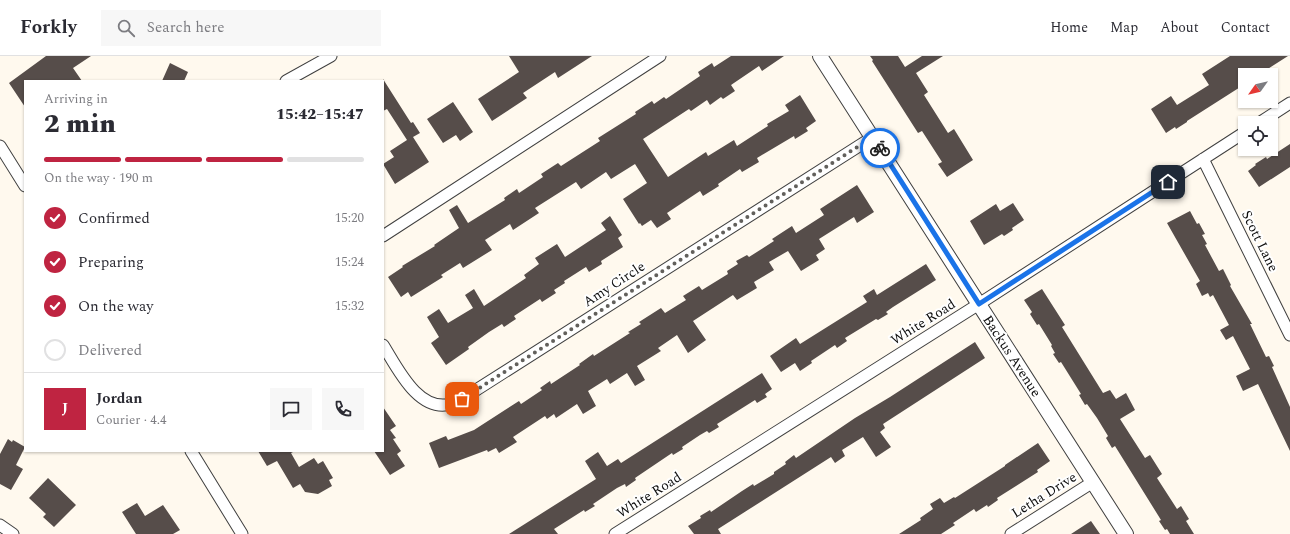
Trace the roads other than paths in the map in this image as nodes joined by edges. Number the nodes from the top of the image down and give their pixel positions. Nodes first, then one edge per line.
1 (331, 56) edge
2 (660, 56) edge
3 (820, 56) edge
4 (288, 80) edge
5 (1290, 103) edge
6 (1270, 116) edge
7 (1238, 136) edge
8 (873, 137) junction
9 (0, 146) edge
10 (1203, 159) junction
11 (24, 184) edge
12 (384, 235) edge
13 (979, 304) junction
14 (1290, 335) edge
15 (384, 347) edge
16 (191, 452) edge
17 (1093, 482) junction
18 (0, 525) edge
19 (14, 534) edge
20 (242, 534) edge
21 (615, 534) edge
22 (1010, 534) edge
23 (1126, 534) edge

1 - 4 street
2 - 12 street
3 - 8 street, Backus Avenue
5 - 6 street
7 - 10 street, White Road
8 - 13 street, Backus Avenue
8 - 15 street, Amy Circle
9 - 11 street
10 - 13 street, White Road
10 - 14 street, Scott Lane
13 - 17 street, Backus Avenue
13 - 21 street, White Road
16 - 20 street
17 - 22 street, Letha Drive
17 - 23 street, Backus Avenue
18 - 19 street

